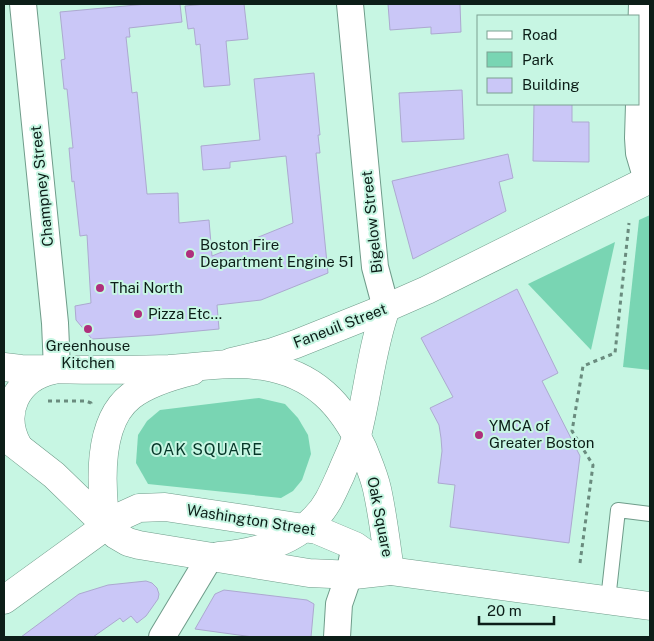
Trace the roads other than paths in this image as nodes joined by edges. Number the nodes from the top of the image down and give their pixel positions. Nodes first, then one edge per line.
1 (23, 4) edge
2 (350, 4) edge
3 (642, 4) edge
4 (15, 29) edge
5 (649, 180) edge
6 (386, 308) junction
7 (210, 366) junction
8 (4, 367) edge
9 (56, 369) junction
10 (356, 436) junction
11 (11, 441) edge
12 (650, 514) edge
13 (106, 526) junction
14 (305, 527) junction
15 (354, 546) junction
16 (210, 557) junction
17 (390, 571) junction
18 (349, 576) junction
19 (4, 600) edge
20 (608, 600) junction
21 (650, 606) edge
22 (162, 637) edge
23 (337, 637) edge

1 - 4 street, Champney Street
2 - 6 street, Bigelow Street
3 - 5 street
4 - 9 street, Champney Street
5 - 6 main road, Faneuil Street
6 - 7 main road, Faneuil Street
6 - 10 main road
7 - 9 main road, Faneuil Street
7 - 10 main road, Oak Square
7 - 13 main road, Oak Square
8 - 9 main road, Faneuil Street
9 - 11 main road
10 - 14 main road
10 - 17 main road, Oak Square
11 - 13 main road, Washington Street
12 - 20 lane
13 - 14 main road, Washington Street
13 - 16 main road, Washington Street
13 - 19 main road
14 - 15 main road, Washington Street
14 - 16 main road
15 - 17 main road, Washington Street
15 - 18 street
16 - 18 main road, Washington Street
16 - 22 street
17 - 18 main road, Washington Street
17 - 20 main road, Washington Street
18 - 23 street
20 - 21 main road, Washington Street

